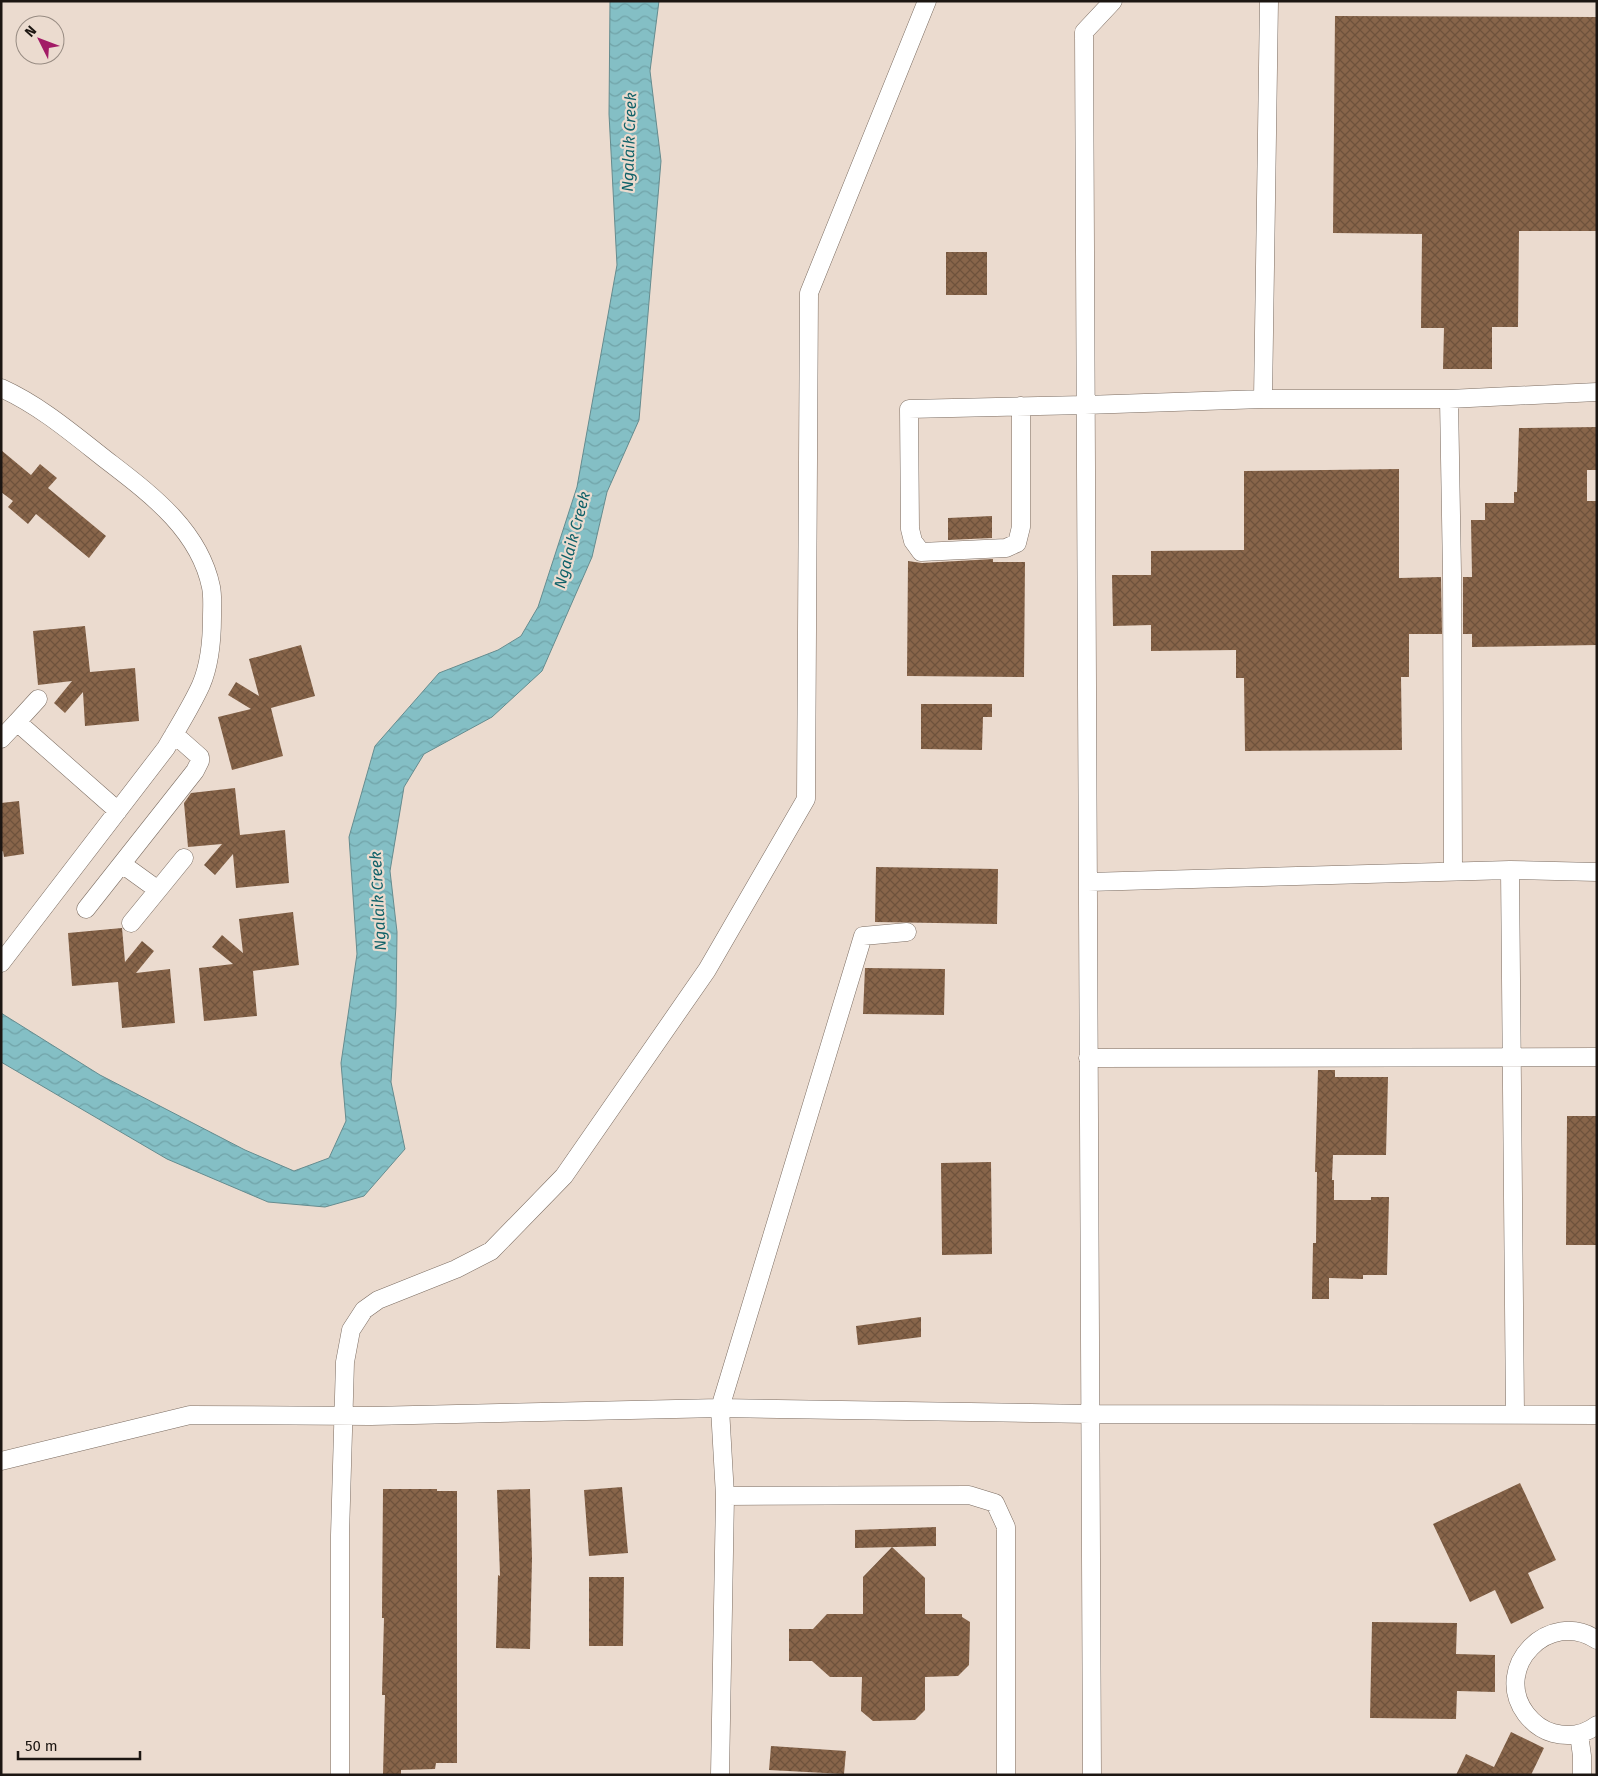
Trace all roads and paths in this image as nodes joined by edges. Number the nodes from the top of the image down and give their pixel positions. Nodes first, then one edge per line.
1 (927, 1) edge
2 (1114, 1) edge
3 (1269, 1) edge
4 (1, 388) edge
5 (1597, 392) edge
6 (1263, 399) junction
7 (1449, 399) junction
8 (1085, 405) junction
9 (1021, 406) junction
10 (38, 699) dead end
11 (17, 722) junction
12 (174, 734) junction
13 (1, 738) edge
14 (118, 810) junction
15 (184, 858) dead end
16 (122, 864) junction
17 (1510, 870) junction
18 (1453, 871) junction
19 (1597, 872) edge
20 (1088, 882) junction
21 (158, 890) junction
22 (86, 910) dead end
23 (132, 923) dead end
24 (907, 932) dead end
25 (6, 957) edge
26 (1512, 1057) junction
27 (1597, 1057) edge
28 (1088, 1058) junction
29 (720, 1408) junction
30 (1090, 1414) junction
31 (1515, 1414) junction
32 (1597, 1415) edge
33 (343, 1416) junction
34 (2, 1458) edge
35 (725, 1496) junction
36 (1597, 1640) edge
37 (1597, 1725) edge
38 (1579, 1734) junction
39 (340, 1775) edge
40 (720, 1775) edge
41 (1006, 1775) edge
42 (1092, 1775) edge
43 (1582, 1775) edge

1 - 33 street
2 - 8 street
3 - 6 street
4 - 12 street
5 - 7 street
6 - 7 street
6 - 8 street
7 - 18 street
8 - 9 street
8 - 20 street
9 - 9 street
10 - 11 street
11 - 13 street
11 - 14 street
12 - 14 street
12 - 16 street
14 - 25 street
15 - 21 street
16 - 21 street
16 - 22 street
17 - 18 street
17 - 19 street
17 - 26 street
18 - 20 street
20 - 28 street
21 - 23 street
24 - 29 street
26 - 27 street
26 - 28 street
26 - 31 street
28 - 30 street
29 - 30 street
29 - 33 street
29 - 35 street
30 - 31 street
30 - 42 street
31 - 32 street
33 - 34 street
33 - 39 street
35 - 40 street
35 - 41 street
36 - 38 street
37 - 38 street
38 - 43 street

